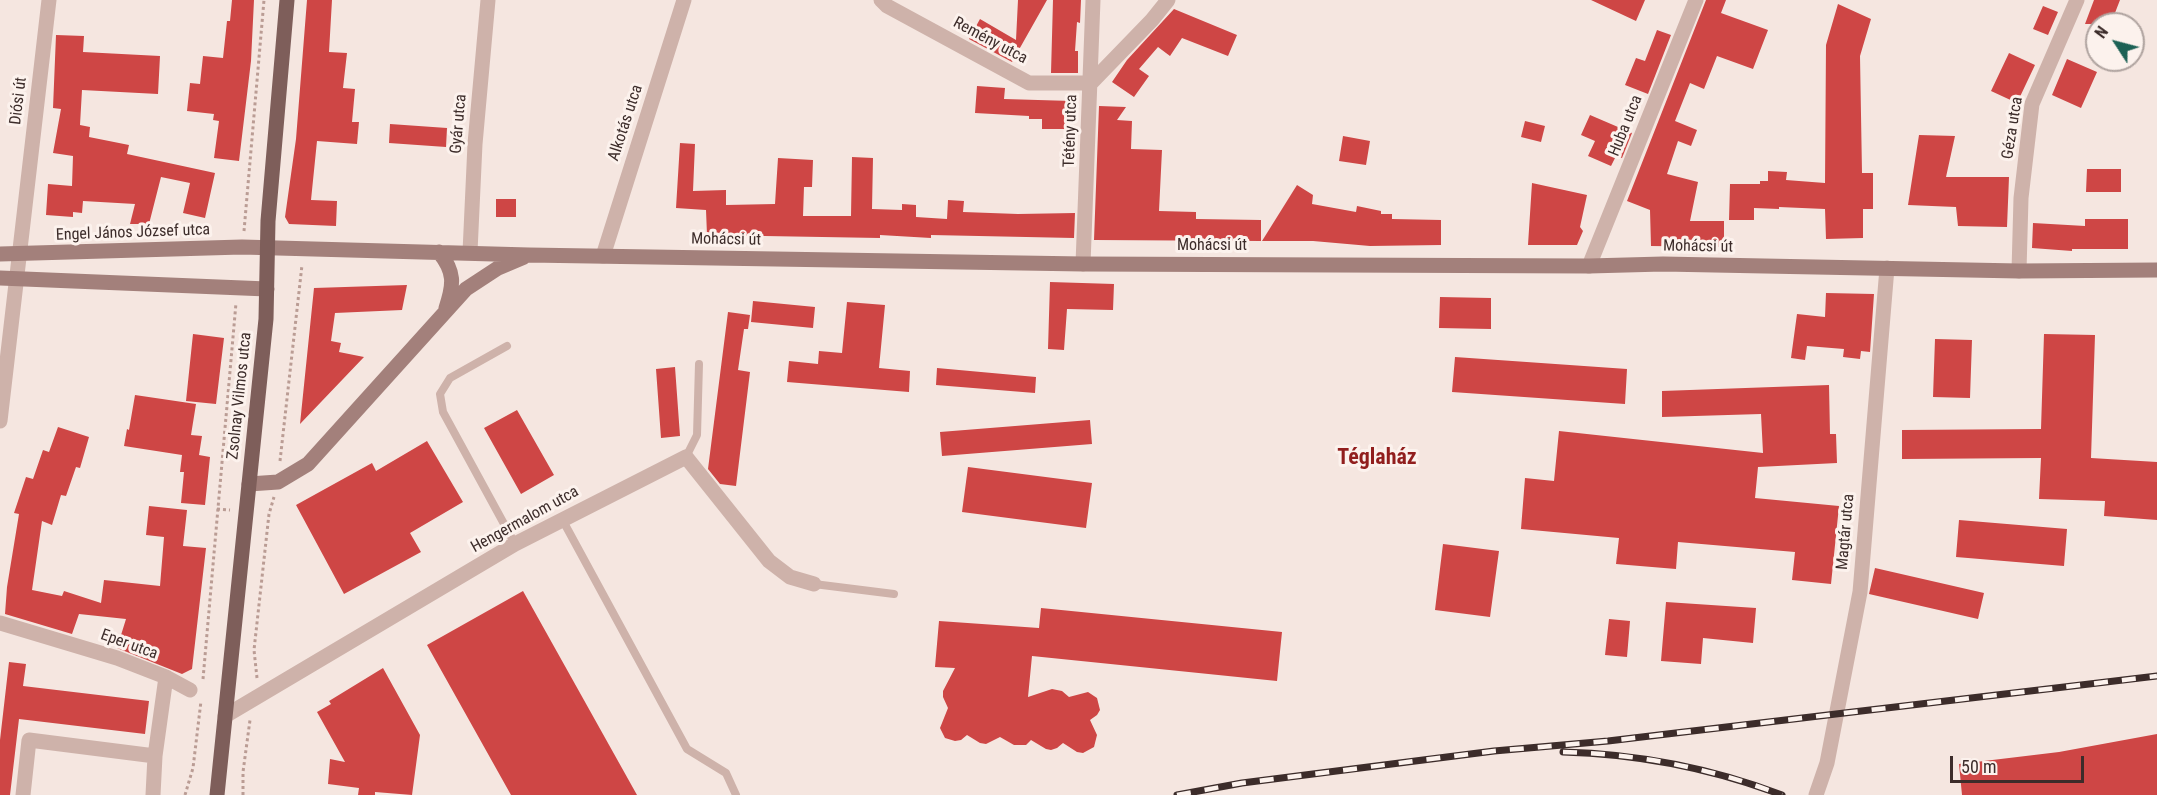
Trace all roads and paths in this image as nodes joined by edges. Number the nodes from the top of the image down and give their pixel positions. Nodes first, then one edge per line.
1 (49, 0) edge
2 (264, 0) edge
3 (287, 0) edge
4 (488, 0) edge
5 (684, 0) edge
6 (881, 0) edge
7 (1093, 0) edge
8 (1168, 0) edge
9 (1696, 0) edge
10 (2076, 0) edge
11 (1091, 83) junction
12 (242, 247) junction
13 (267, 249) junction
14 (303, 250) junction
15 (439, 252) junction
16 (470, 252) junction
17 (0, 254) edge
18 (18, 254) junction
19 (529, 255) junction
20 (603, 256) junction
21 (1083, 264) junction
22 (1589, 266) junction
23 (1887, 268) junction
24 (2157, 270) edge
25 (2019, 271) junction
26 (0, 278) edge
27 (17, 279) junction
28 (238, 288) junction
29 (267, 289) junction
30 (445, 311) junction
31 (507, 346) dead end
32 (699, 364) dead end
33 (0, 421) edge
34 (686, 457) junction
35 (278, 482) junction
36 (249, 484) junction
37 (562, 519) junction
38 (515, 544) junction
39 (814, 584) joint
40 (894, 594) dead end
41 (0, 623) edge
42 (166, 677) junction
43 (198, 688) junction
44 (254, 698) junction
45 (225, 716) junction
46 (156, 756) junction
47 (22, 795) edge
48 (153, 795) edge
49 (186, 795) edge
50 (217, 795) edge
51 (243, 795) edge
52 (736, 795) edge
53 (1816, 795) edge

1 - 18 street, Diósi út
2 - 12 path
3 - 13 main road, Zsolnay Vilmos utca
4 - 16 street, Gyár utca
5 - 20 street, Alkotás utca
6 - 11 street, Remény utca
7 - 11 street, Tétény utca
8 - 11 street
9 - 22 street, Huba utca
10 - 25 street, Géza utca
11 - 21 street, Tétény utca
12 - 13 main road, Engel János József utca
12 - 18 main road, Engel János József utca
13 - 14 main road, Mohácsi út
13 - 29 main road, Zsolnay Vilmos utca
14 - 15 main road, Mohácsi út
14 - 35 path
15 - 16 main road, Mohácsi út
15 - 30 main road
16 - 19 main road, Mohácsi út
17 - 18 main road, Engel János József utca
18 - 27 street, Diósi út
19 - 20 main road, Mohácsi út
19 - 30 main road
20 - 21 main road, Mohácsi út
21 - 22 main road, Mohácsi út
22 - 23 main road, Mohácsi út
23 - 25 main road, Mohácsi út
23 - 53 street, Magtár utca
24 - 25 main road, Mohácsi út
26 - 27 main road
27 - 28 main road
27 - 33 street, Diósi út
28 - 29 main road
28 - 43 path
29 - 36 main road, Zsolnay Vilmos utca
30 - 35 main road
31 - 38 lane
32 - 34 lane
34 - 37 street, Hengermalom utca
34 - 39 street
35 - 36 main road
35 - 44 path
36 - 45 main road, Zsolnay Vilmos utca
37 - 38 street, Hengermalom utca
37 - 52 lane
38 - 44 street, Hengermalom utca
39 - 40 lane
41 - 42 street, Eper utca
42 - 43 street
42 - 46 street, Eper utca
43 - 49 path
44 - 45 street, Hengermalom utca
44 - 51 path
45 - 50 main road, Zsolnay Vilmos utca
46 - 47 street
46 - 48 street, Eper utca

